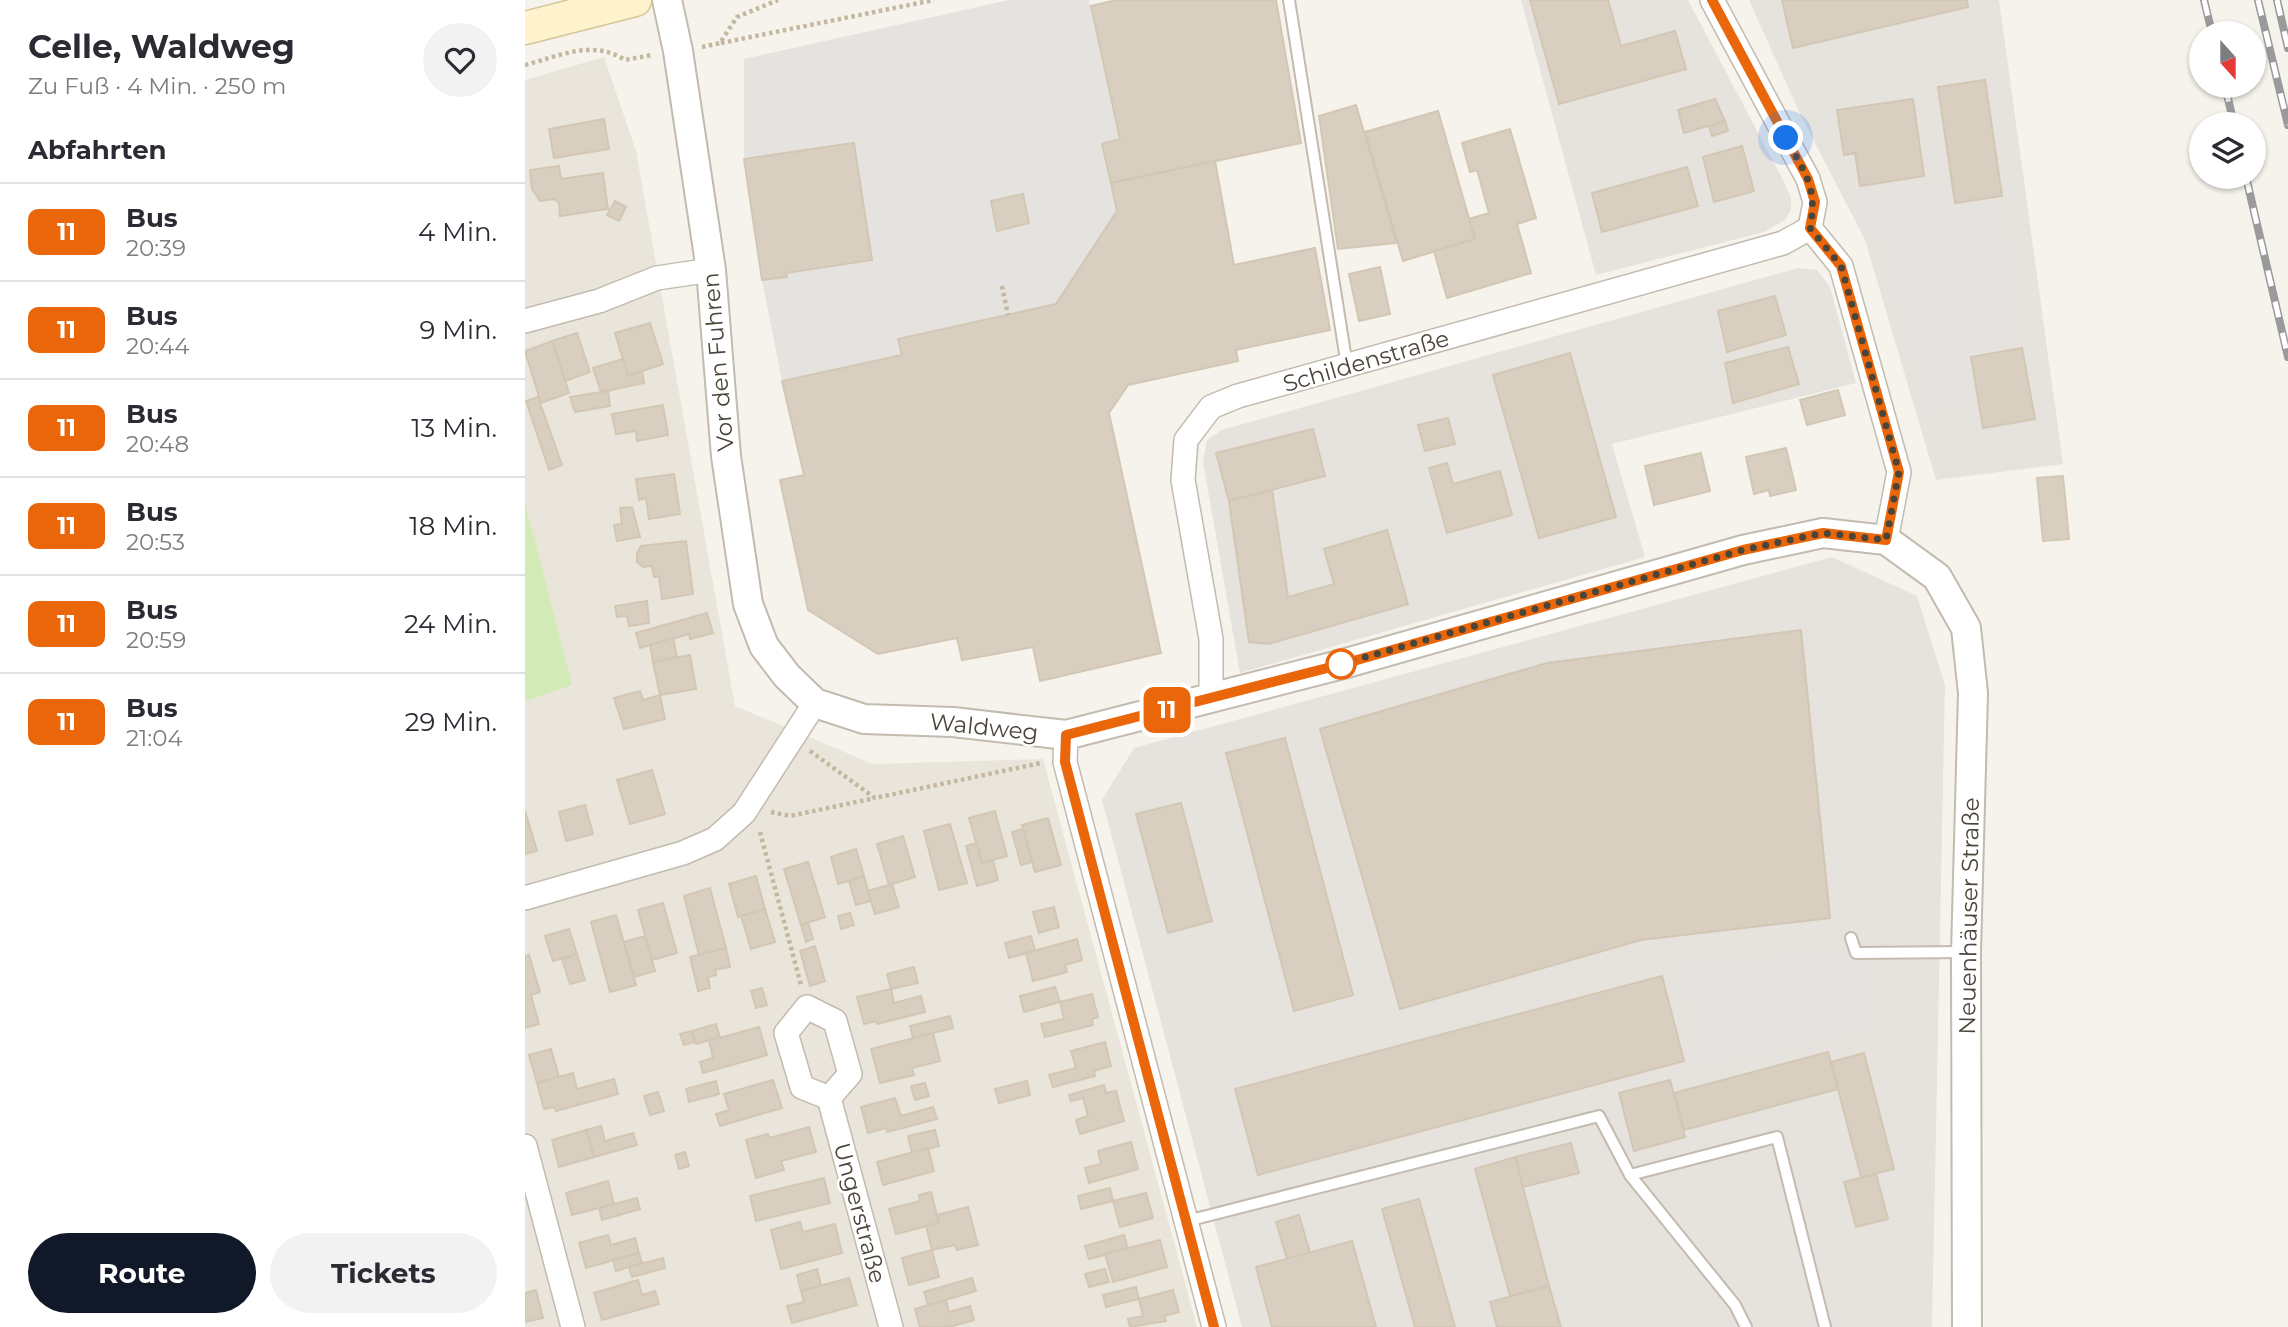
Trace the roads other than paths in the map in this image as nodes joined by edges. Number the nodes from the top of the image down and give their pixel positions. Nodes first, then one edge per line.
1 (635, 0) edge
2 (667, 0) edge
3 (1289, 0) edge
4 (1712, 0) edge
5 (525, 28) edge
6 (1810, 228) junction
7 (711, 270) junction
8 (525, 321) edge
9 (1347, 366) junction
10 (1886, 540) junction
11 (1211, 699) junction
12 (815, 703) junction
13 (1065, 749) junction
14 (525, 898) edge
15 (1851, 939) dead end
16 (1966, 952) junction
17 (829, 1098) junction
18 (525, 1146) edge
19 (1630, 1175) junction
20 (1187, 1221) junction
21 (573, 1327) edge
22 (891, 1327) edge
23 (1214, 1327) edge
24 (1746, 1327) edge
25 (1825, 1327) edge
26 (1967, 1327) edge

1 - 5 main road
2 - 7 street, Vor den Fuhren
3 - 9 lane
4 - 6 street
6 - 9 street, Schildenstraße
6 - 10 street
7 - 8 street
7 - 12 street, Vor den Fuhren
9 - 11 street, Schildenstraße
10 - 11 street, Waldweg
10 - 16 street, Neuenhäuser Straße
11 - 13 street, Waldweg
12 - 13 street, Waldweg
12 - 14 street
13 - 20 street
15 - 16 lane
16 - 26 street, Neuenhäuser Straße
17 - 17 street
17 - 22 street, Ungerstraße
18 - 21 street
19 - 20 lane
19 - 24 lane
19 - 25 lane
20 - 23 street

